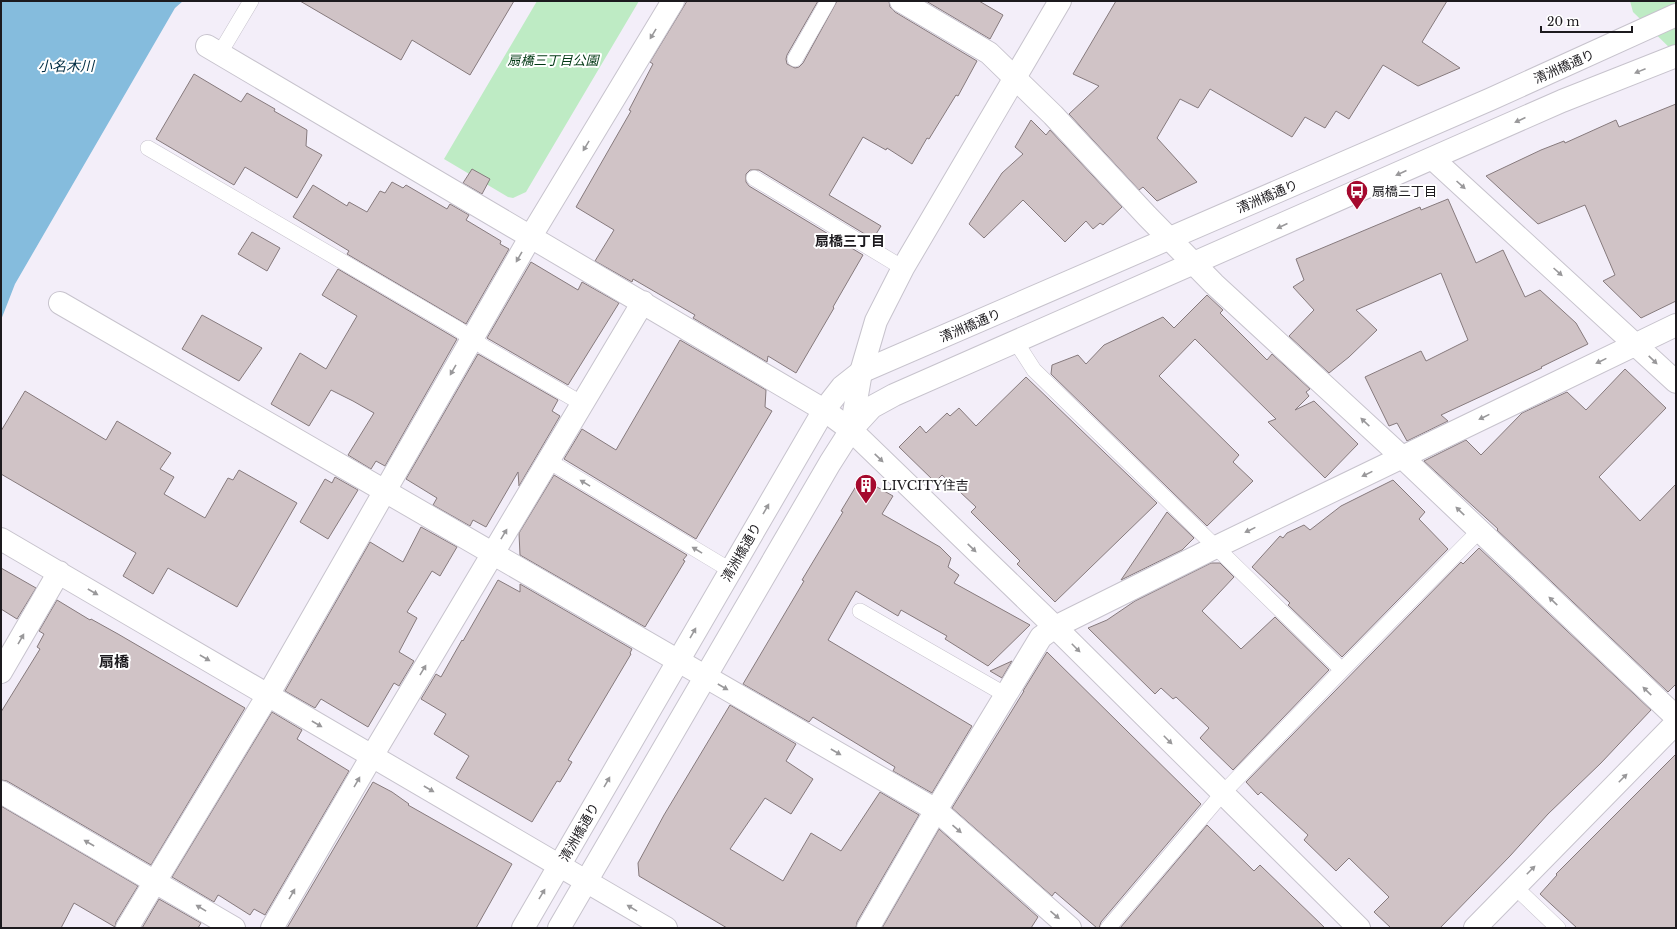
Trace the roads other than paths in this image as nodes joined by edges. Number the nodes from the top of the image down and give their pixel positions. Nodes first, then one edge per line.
1 (251, 1) edge
2 (673, 1) edge
3 (828, 1) edge
4 (901, 1) edge
5 (1060, 1) edge
6 (1676, 15) edge
7 (214, 50) joint
8 (1676, 56) edge
9 (795, 59) dead end
10 (1015, 79) junction
11 (148, 148) dead end
12 (1432, 159) junction
13 (754, 178) dead end
14 (531, 236) junction
15 (1168, 238) junction
16 (1194, 264) junction
17 (903, 268) junction
18 (643, 302) junction
19 (60, 303) dead end
20 (1676, 325) edge
21 (471, 339) junction
22 (1016, 342) junction
23 (1636, 344) junction
24 (861, 372) junction
25 (1676, 382) edge
26 (581, 403) junction
27 (824, 410) junction
28 (851, 430) junction
29 (1402, 457) junction
30 (547, 460) junction
31 (384, 490) junction
32 (1480, 530) junction
33 (1, 539) edge
34 (1216, 547) junction
35 (492, 553) junction
36 (730, 570) junction
37 (59, 572) junction
38 (860, 611) dead end
39 (1054, 627) junction
40 (677, 660) junction
41 (1342, 670) junction
42 (1, 672) edge
43 (705, 676) junction
44 (268, 694) junction
45 (1006, 695) junction
46 (1676, 718) edge
47 (1676, 724) edge
48 (372, 756) junction
49 (1, 792) edge
50 (1222, 794) junction
51 (936, 810) junction
52 (560, 865) junction
53 (155, 881) junction
54 (586, 881) junction
55 (1515, 886) junction
56 (127, 928) edge
57 (234, 928) edge
58 (272, 928) edge
59 (523, 928) edge
60 (559, 928) edge
61 (666, 928) edge
62 (868, 928) edge
63 (1070, 928) edge
64 (1108, 928) edge
65 (1359, 928) edge
66 (1475, 928) edge
67 (1558, 928) edge

1 - 7 lane
2 -> 14 street
3 - 9 lane
4 - 10 street
5 - 10 street
6 - 15 street, 清洲橋通り
7 - 14 street
8 -> 12 street
10 - 15 street
10 - 17 street
11 - 21 lane
12 -> 16 street
12 -> 23 street
13 - 17 lane
14 - 18 street
14 -> 21 street
15 - 16 street
15 - 24 street, 清洲橋通り
16 - 22 street
29 -> 16 street
17 - 24 street
18 - 26 street
18 - 27 street
19 - 31 street
20 - 23 street
21 - 26 lane
21 -> 31 street
22 - 28 street
22 - 34 lane
23 -> 25 street
23 -> 29 street
24 - 27 street, 清洲橋通り
24 - 28 street
26 - 30 street
27 - 28 street
36 -> 27 street, 清洲橋通り
28 -> 39 street
28 - 43 street
32 -> 29 street
29 -> 34 street
35 -> 30 street
36 -> 30 lane
31 - 35 street
31 - 44 street
32 - 41 lane
46 -> 32 street
33 - 37 street
34 - 39 street
34 - 41 lane
35 - 40 street
48 -> 35 street
40 -> 36 street, 清洲橋通り
42 -> 37 street
37 -> 44 street
38 - 45 lane
39 - 45 street
39 -> 50 street
40 - 43 street
52 -> 40 street, 清洲橋通り
41 - 50 lane
43 -> 51 street
43 - 54 street
44 -> 48 street
44 - 53 street
45 - 51 street
55 -> 47 street
48 -> 52 street
58 -> 48 street
53 -> 49 street
50 - 64 lane
50 - 65 street
51 - 62 street
51 -> 63 street
52 - 54 street
59 -> 52 street, 清洲橋通り
53 - 56 street
57 -> 53 street
54 - 60 street
61 -> 54 street
55 - 66 street
55 - 67 lane

